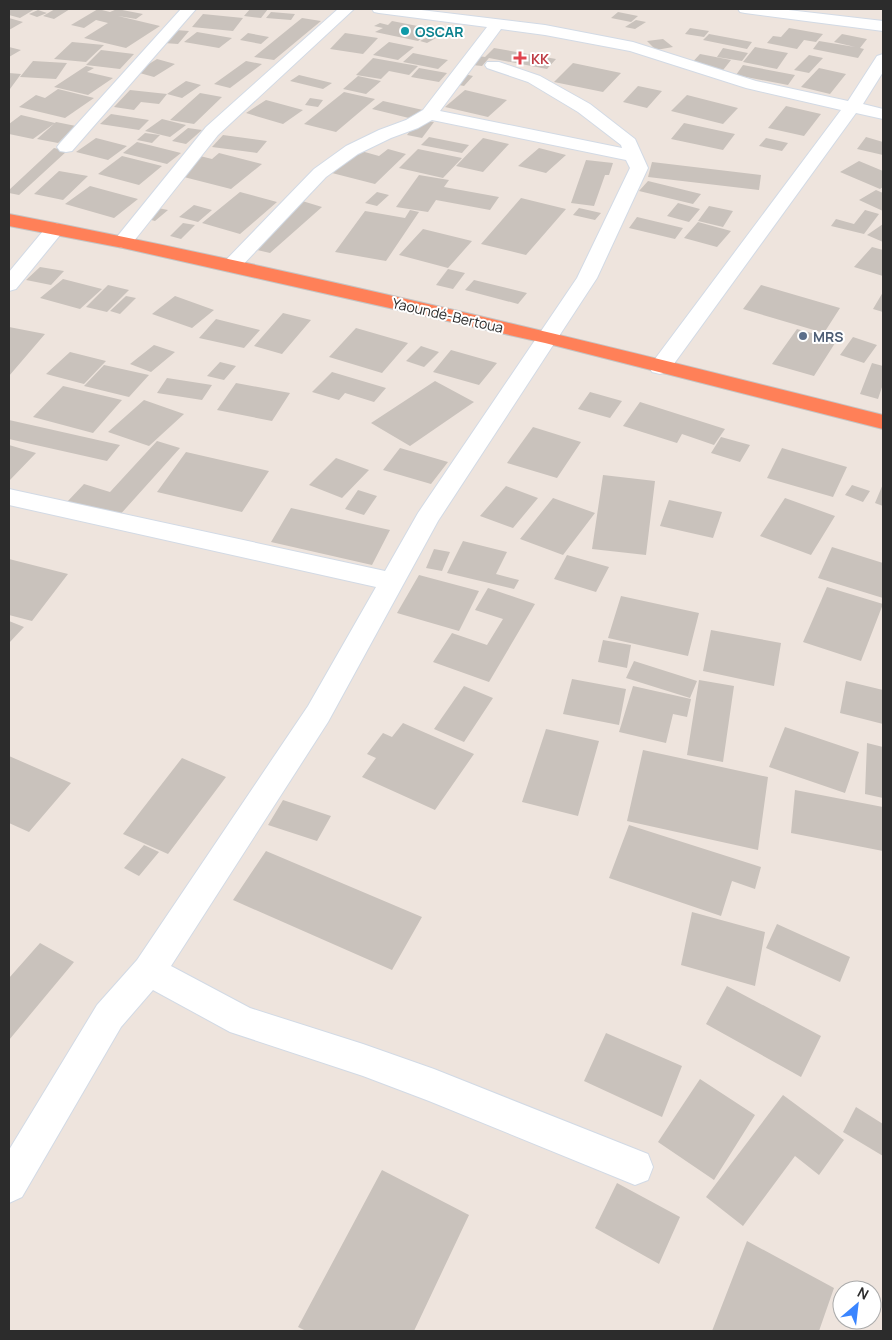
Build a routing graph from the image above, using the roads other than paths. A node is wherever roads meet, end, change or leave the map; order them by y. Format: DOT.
graph roads {
  1 [pos="189,9"];
  2 [pos="347,9"];
  3 [pos="379,9"];
  4 [pos="745,9"];
  5 [pos="497,24"];
  6 [pos="883,26"];
  7 [pos="883,58"];
  8 [pos="493,64"];
  9 [pos="852,107"];
  10 [pos="428,114"];
  11 [pos="883,114"];
  12 [pos="66,147"];
  13 [pos="633,156"];
  14 [pos="9,220"];
  15 [pos="55,229"];
  16 [pos="122,242"];
  17 [pos="231,266"];
  18 [pos="9,285"];
  19 [pos="547,337"];
  20 [pos="660,367"];
  21 [pos="883,422"];
  22 [pos="9,497"];
  23 [pos="393,582"];
  24 [pos="149,971"];
  25 [pos="635,1167"];
  26 [pos="9,1184"];
  1 -- 12 [label="street"];
  2 -- 16 [label="street"];
  3 -- 5 [label="street"];
  4 -- 6 [label="street"];
  5 -- 9 [label="street"];
  5 -- 10 [label="street"];
  7 -- 9 [label="street"];
  8 -- 13 [label="street"];
  9 -- 11 [label="street"];
  9 -- 20 [label="street"];
  10 -- 13 [label="street"];
  10 -- 17 [label="street"];
  13 -- 19 [label="street"];
  14 -- 15 [label="highway, Yaoundé-Bertoua"];
  15 -- 16 [label="highway, Yaoundé-Bertoua"];
  15 -- 18 [label="street"];
  16 -- 17 [label="highway, Yaoundé-Bertoua"];
  17 -- 19 [label="highway, Yaoundé-Bertoua"];
  19 -- 20 [label="highway, Yaoundé-Bertoua"];
  19 -- 23 [label="street"];
  20 -- 21 [label="highway, Yaoundé-Bertoua"];
  22 -- 23 [label="street"];
  23 -- 24 [label="street"];
  24 -- 25 [label="street"];
  24 -- 26 [label="street"];
}
